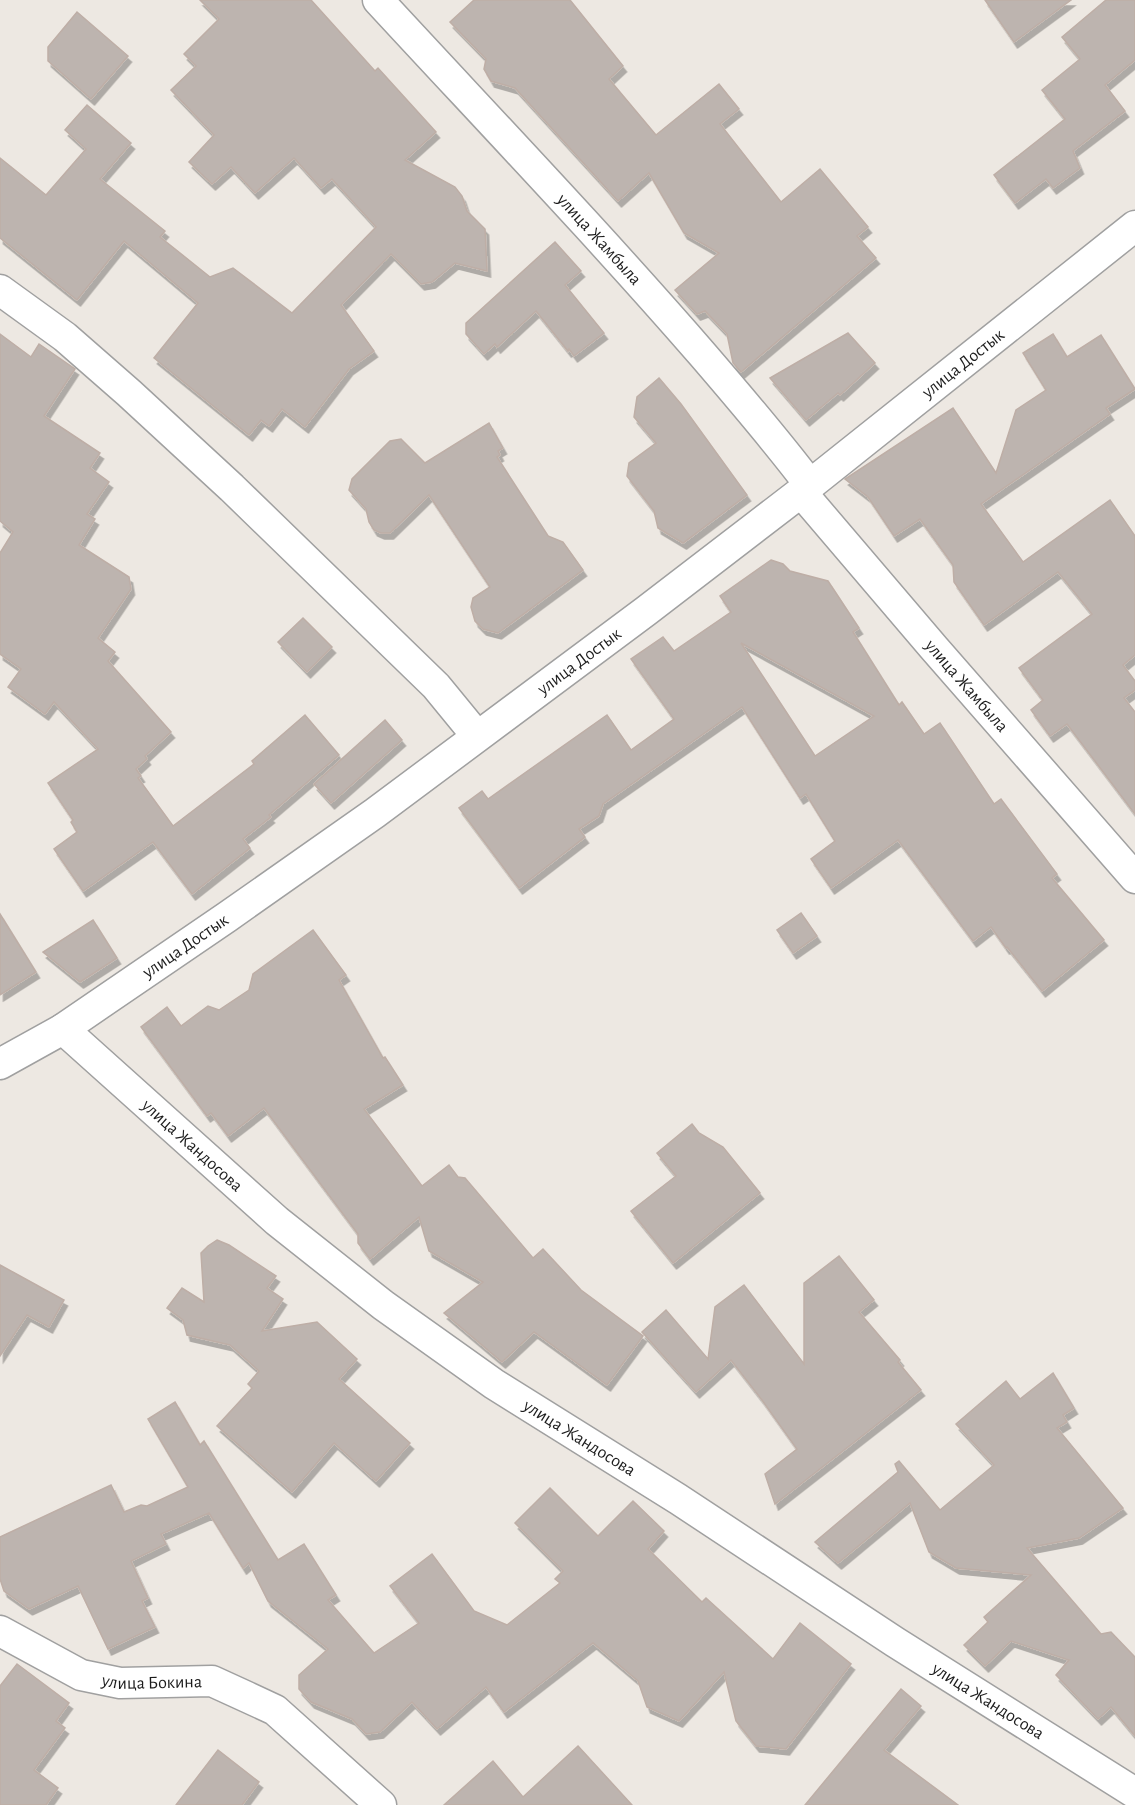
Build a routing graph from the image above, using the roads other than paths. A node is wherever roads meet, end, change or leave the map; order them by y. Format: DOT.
graph roads {
  1 [pos="378,0"];
  2 [pos="1135,226"];
  3 [pos="0,290"];
  4 [pos="806,488"];
  5 [pos="477,736"];
  6 [pos="1135,878"];
  7 [pos="63,1029"];
  8 [pos="0,1064"];
  9 [pos="0,1631"];
  10 [pos="1135,1793"];
  11 [pos="381,1805"];
  1 -- 4 [label="street, улица Жамбыла"];
  2 -- 4 [label="street, улица Достык"];
  3 -- 5 [label="street"];
  4 -- 5 [label="street, улица Достык"];
  4 -- 6 [label="street, улица Жамбыла"];
  5 -- 7 [label="street, улица Достык"];
  7 -- 8 [label="street, улица Достык"];
  7 -- 10 [label="street, улица Жандосова"];
  9 -- 11 [label="street, улица Бокина"];
}
